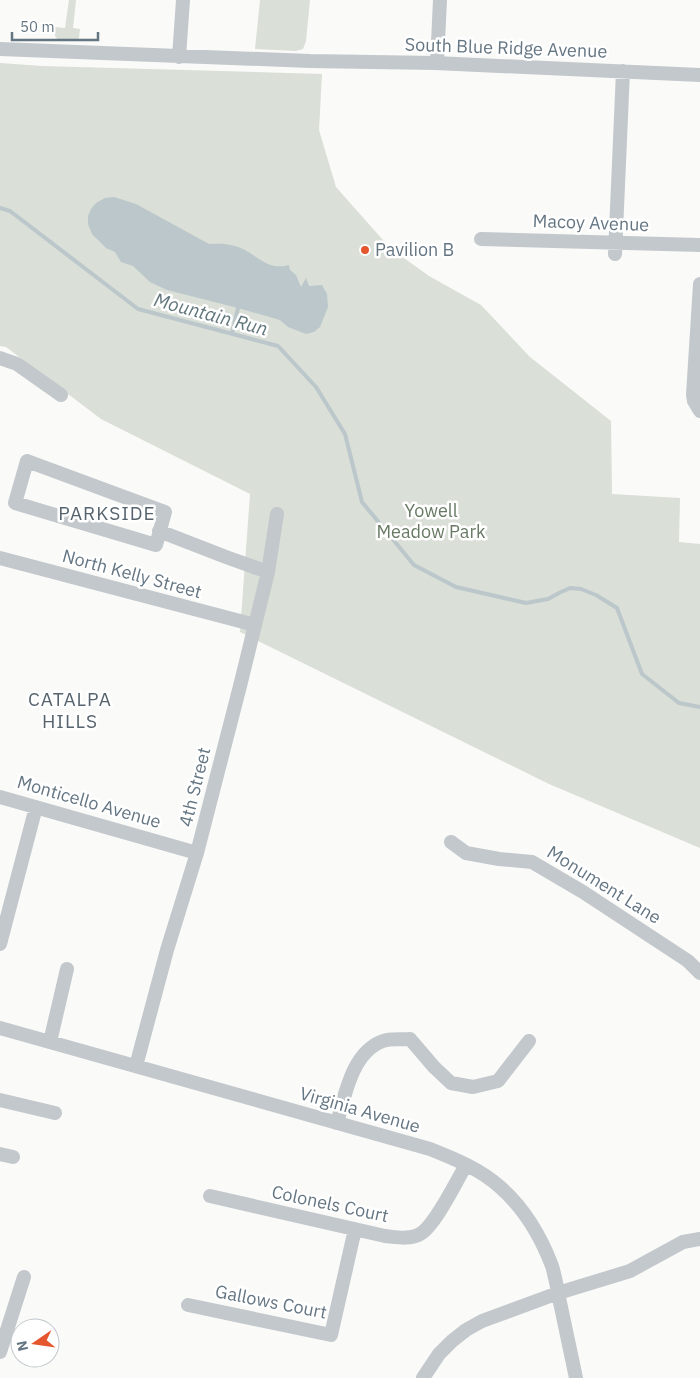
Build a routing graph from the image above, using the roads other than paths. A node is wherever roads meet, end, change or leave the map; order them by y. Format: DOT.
graph roads {
  1 [pos="183,0"];
  2 [pos="440,0"];
  3 [pos="0,49"];
  4 [pos="179,56"];
  5 [pos="436,64"];
  6 [pos="623,71"];
  7 [pos="700,75"];
  8 [pos="482,239"];
  9 [pos="700,245"];
  10 [pos="615,249"];
  11 [pos="700,284"];
  12 [pos="0,358"];
  13 [pos="61,395"];
  14 [pos="700,411"];
  15 [pos="277,514"];
  16 [pos="159,531"];
  17 [pos="0,558"];
  18 [pos="268,572"];
  19 [pos="255,625"];
  20 [pos="0,797"];
  21 [pos="36,807"];
  22 [pos="452,842"];
  23 [pos="198,852"];
  24 [pos="0,944"];
  25 [pos="67,969"];
  26 [pos="700,974"];
  27 [pos="0,1028"];
  28 [pos="529,1041"];
  29 [pos="50,1042"];
  30 [pos="136,1066"];
  31 [pos="0,1100"];
  32 [pos="55,1113"];
  33 [pos="337,1123"];
  34 [pos="466,1164"];
  35 [pos="210,1196"];
  36 [pos="355,1230"];
  37 [pos="700,1239"];
  38 [pos="24,1277"];
  39 [pos="558,1293"];
  40 [pos="188,1305"];
  41 [pos="0,1352"];
  42 [pos="423,1378"];
  43 [pos="576,1378"];
  1 -- 4 [label="street"];
  2 -- 5 [label="street"];
  3 -- 4 [label="street, South Blue Ridge Avenue"];
  4 -- 5 [label="street, South Blue Ridge Avenue"];
  5 -- 6 [label="street, South Blue Ridge Avenue"];
  6 -- 7 [label="street, South Blue Ridge Avenue"];
  6 -- 10 [label="street"];
  8 -- 10 [label="street, Macoy Avenue"];
  9 -- 10 [label="street, Macoy Avenue"];
  11 -- 14 [label="street"];
  12 -- 13 [label="street"];
  15 -- 18 [label="street, 4th Street"];
  16 -- 16 [label="street"];
  16 -- 18 [label="street"];
  17 -- 19 [label="street, North Kelly Street"];
  18 -- 19 [label="street, 4th Street"];
  19 -- 23 [label="street, 4th Street"];
  20 -- 21 [label="street, Monticello Avenue"];
  21 -- 23 [label="street, Monticello Avenue"];
  21 -- 24 [label="street"];
  22 -- 26 [label="street, Monument Lane"];
  23 -- 30 [label="street, 4th Street"];
  25 -- 29 [label="street"];
  27 -- 29 [label="street, Virginia Avenue"];
  28 -- 33 [label="street"];
  29 -- 30 [label="street, Virginia Avenue"];
  30 -- 33 [label="street, Virginia Avenue"];
  31 -- 32 [label="street"];
  33 -- 34 [label="street, Virginia Avenue"];
  34 -- 36 [label="street, Colonels Court"];
  34 -- 39 [label="street, Virginia Avenue"];
  35 -- 36 [label="street, Colonels Court"];
  36 -- 40 [label="street, Gallows Court"];
  37 -- 39 [label="street"];
  38 -- 41 [label="street"];
  39 -- 42 [label="street"];
  39 -- 43 [label="street, Virginia Avenue"];
}
